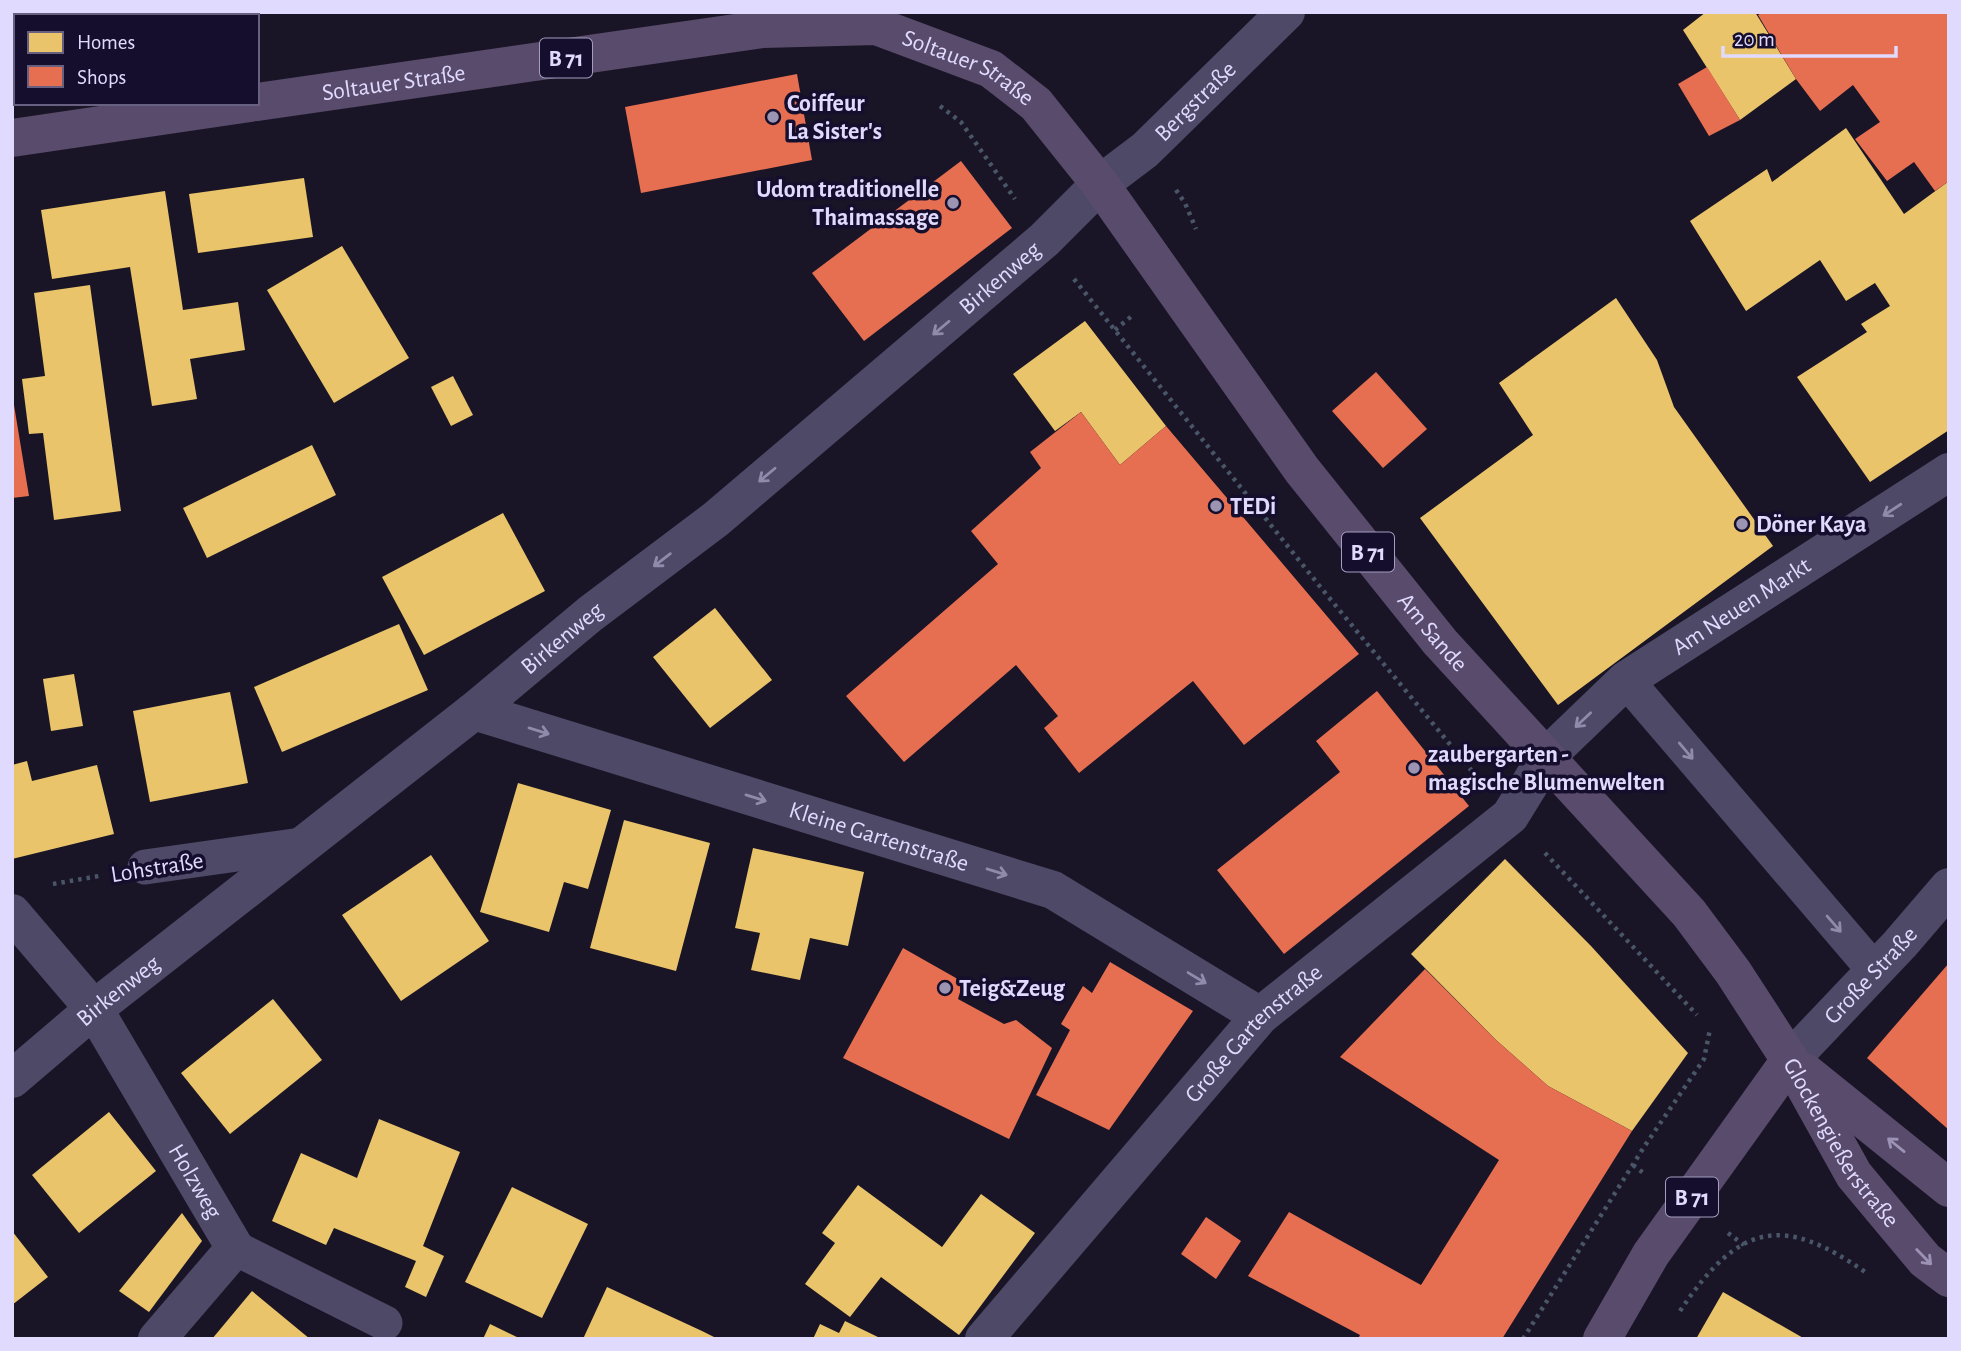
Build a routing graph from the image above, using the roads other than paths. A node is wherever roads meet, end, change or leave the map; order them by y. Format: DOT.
graph roads {
  1 [pos="1286,12"];
  2 [pos="259,102"];
  3 [pos="223,105"];
  4 [pos="88,115"];
  5 [pos="12,138"];
  6 [pos="1100,184"];
  7 [pos="1949,472"];
  8 [pos="1626,680"];
  9 [pos="474,711"];
  10 [pos="1547,756"];
  11 [pos="301,845"];
  12 [pos="145,867"];
  13 [pos="1949,887"];
  14 [pos="12,913"];
  15 [pos="1875,971"];
  16 [pos="94,1009"];
  17 [pos="1260,1016"];
  18 [pos="1790,1060"];
  19 [pos="12,1079"];
  20 [pos="1949,1188"];
  21 [pos="235,1248"];
  22 [pos="1949,1278"];
  23 [pos="385,1323"];
  24 [pos="156,1339"];
  25 [pos="984,1339"];
  26 [pos="1602,1339"];
  1 -- 6 [label="street, Bergstraße"];
  2 -- 6 [label="main road, Soltauer Straße / B 71"];
  3 -- 4 [label="main road"];
  4 -- 5 [label="main road"];
  6 -- 9 [label="street, Birkenweg, one-way"];
  6 -- 10 [label="main road, Am Sande / B 71"];
  7 -- 8 [label="street, Am Neuen Markt, one-way"];
  8 -- 10 [label="street, Am Neuen Markt, one-way"];
  8 -- 15 [label="lane, one-way"];
  9 -- 11 [label="street, Birkenweg"];
  9 -- 17 [label="street, Kleine Gartenstraße, one-way"];
  10 -- 17 [label="street, Große Gartenstraße"];
  10 -- 18 [label="main road, Am Sande / B 71"];
  11 -- 12 [label="lane, Lohstraße"];
  11 -- 16 [label="street, Birkenweg"];
  13 -- 15 [label="street, Große Straße"];
  14 -- 16 [label="street"];
  15 -- 18 [label="street, Große Straße"];
  16 -- 19 [label="street, Birkenweg"];
  16 -- 21 [label="street, Holzweg"];
  17 -- 25 [label="street, Große Gartenstraße"];
  20 -- 18 [label="main road, Glockengießerstraße, one-way"];
  18 -- 22 [label="main road, Glockengießerstraße, one-way"];
  18 -- 26 [label="main road, B 71"];
  21 -- 23 [label="lane"];
  21 -- 24 [label="street"];
}
